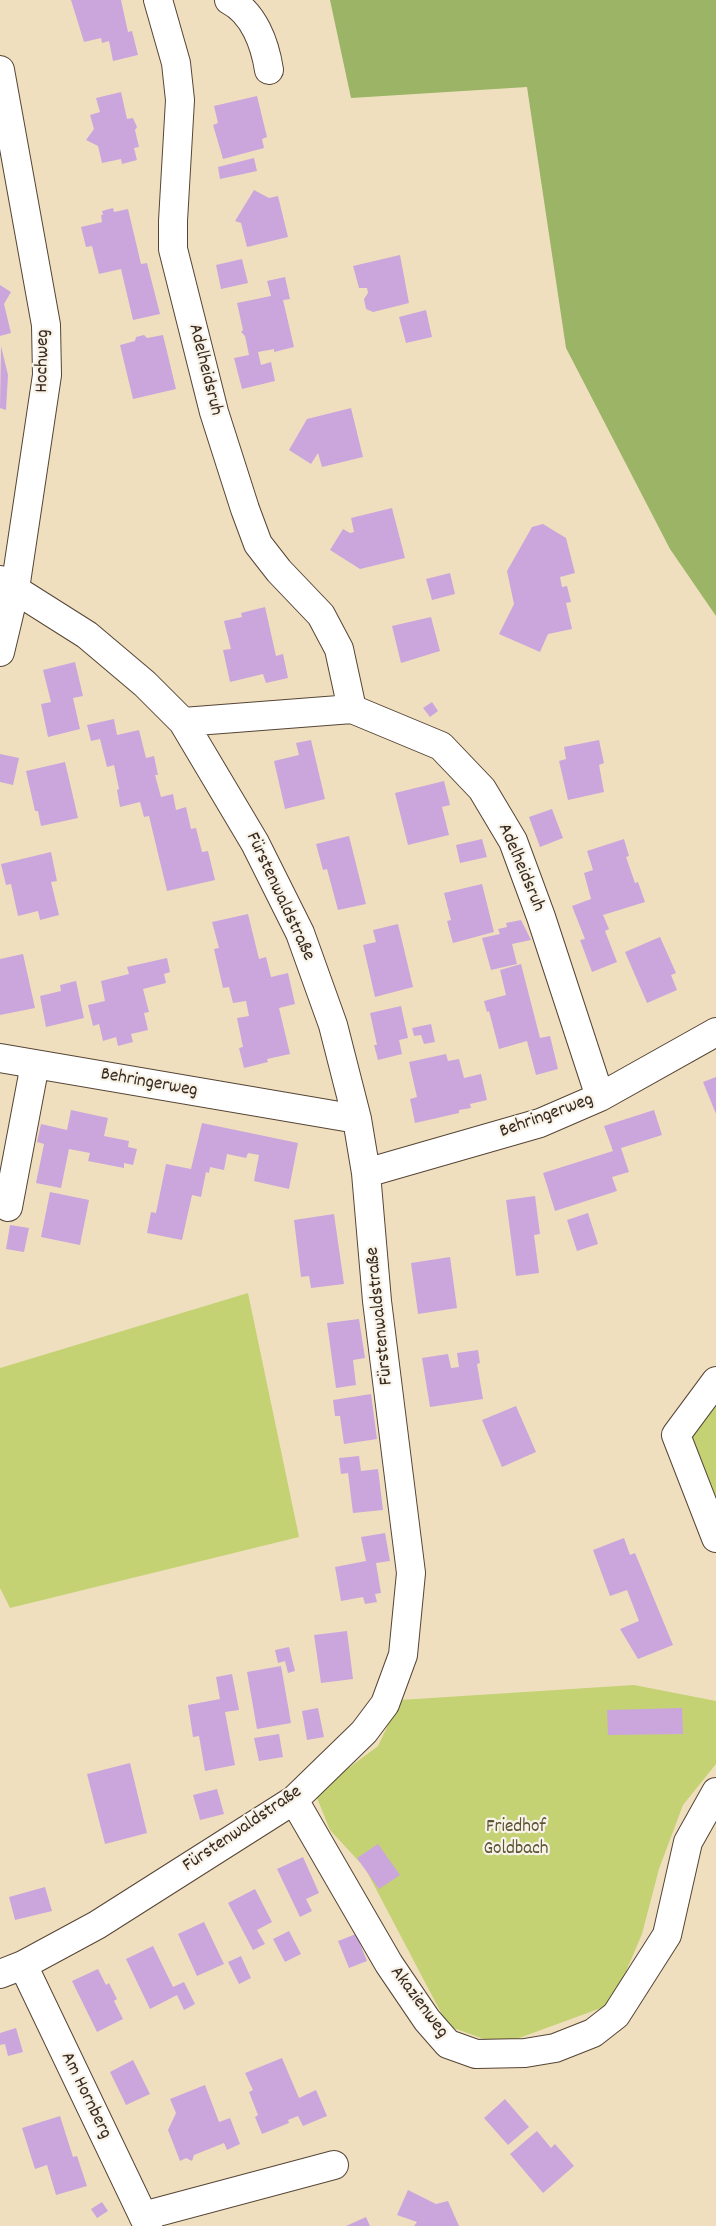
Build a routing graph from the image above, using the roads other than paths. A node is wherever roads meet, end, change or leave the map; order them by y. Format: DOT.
graph roads {
  1 [pos="158,0"];
  2 [pos="229,0"];
  3 [pos="0,70"];
  4 [pos="269,70"];
  5 [pos="8,584"];
  6 [pos="0,652"];
  7 [pos="352,709"];
  8 [pos="184,722"];
  9 [pos="716,1032"];
  10 [pos="0,1058"];
  11 [pos="34,1064"];
  12 [pos="600,1097"];
  13 [pos="357,1119"];
  14 [pos="366,1173"];
  15 [pos="8,1207"];
  16 [pos="716,1381"];
  17 [pos="716,1538"];
  18 [pos="716,1792"];
  19 [pos="294,1800"];
  20 [pos="11,1970"];
  21 [pos="334,2165"];
  22 [pos="146,2221"];
  1 -- 7 [label="street, Adelheidsruh"];
  2 -- 4 [label="street"];
  3 -- 5 [label="street, Hochweg"];
  5 -- 6 [label="street, Hochweg"];
  5 -- 8 [label="street, Fürstenwaldstraße"];
  7 -- 8 [label="street, Adelheidsruh"];
  7 -- 12 [label="street, Adelheidsruh"];
  8 -- 13 [label="street, Fürstenwaldstraße"];
  9 -- 12 [label="street, Behringerweg"];
  10 -- 11 [label="street, Behringerweg"];
  11 -- 13 [label="street, Behringerweg"];
  11 -- 15 [label="street"];
  12 -- 14 [label="street, Behringerweg"];
  13 -- 14 [label="street, Fürstenwaldstraße"];
  14 -- 19 [label="street, Fürstenwaldstraße"];
  16 -- 17 [label="street"];
  18 -- 19 [label="street, Akazienweg"];
  19 -- 20 [label="street, Fürstenwaldstraße"];
  20 -- 22 [label="street, Am Hornberg"];
  21 -- 22 [label="street"];
}
